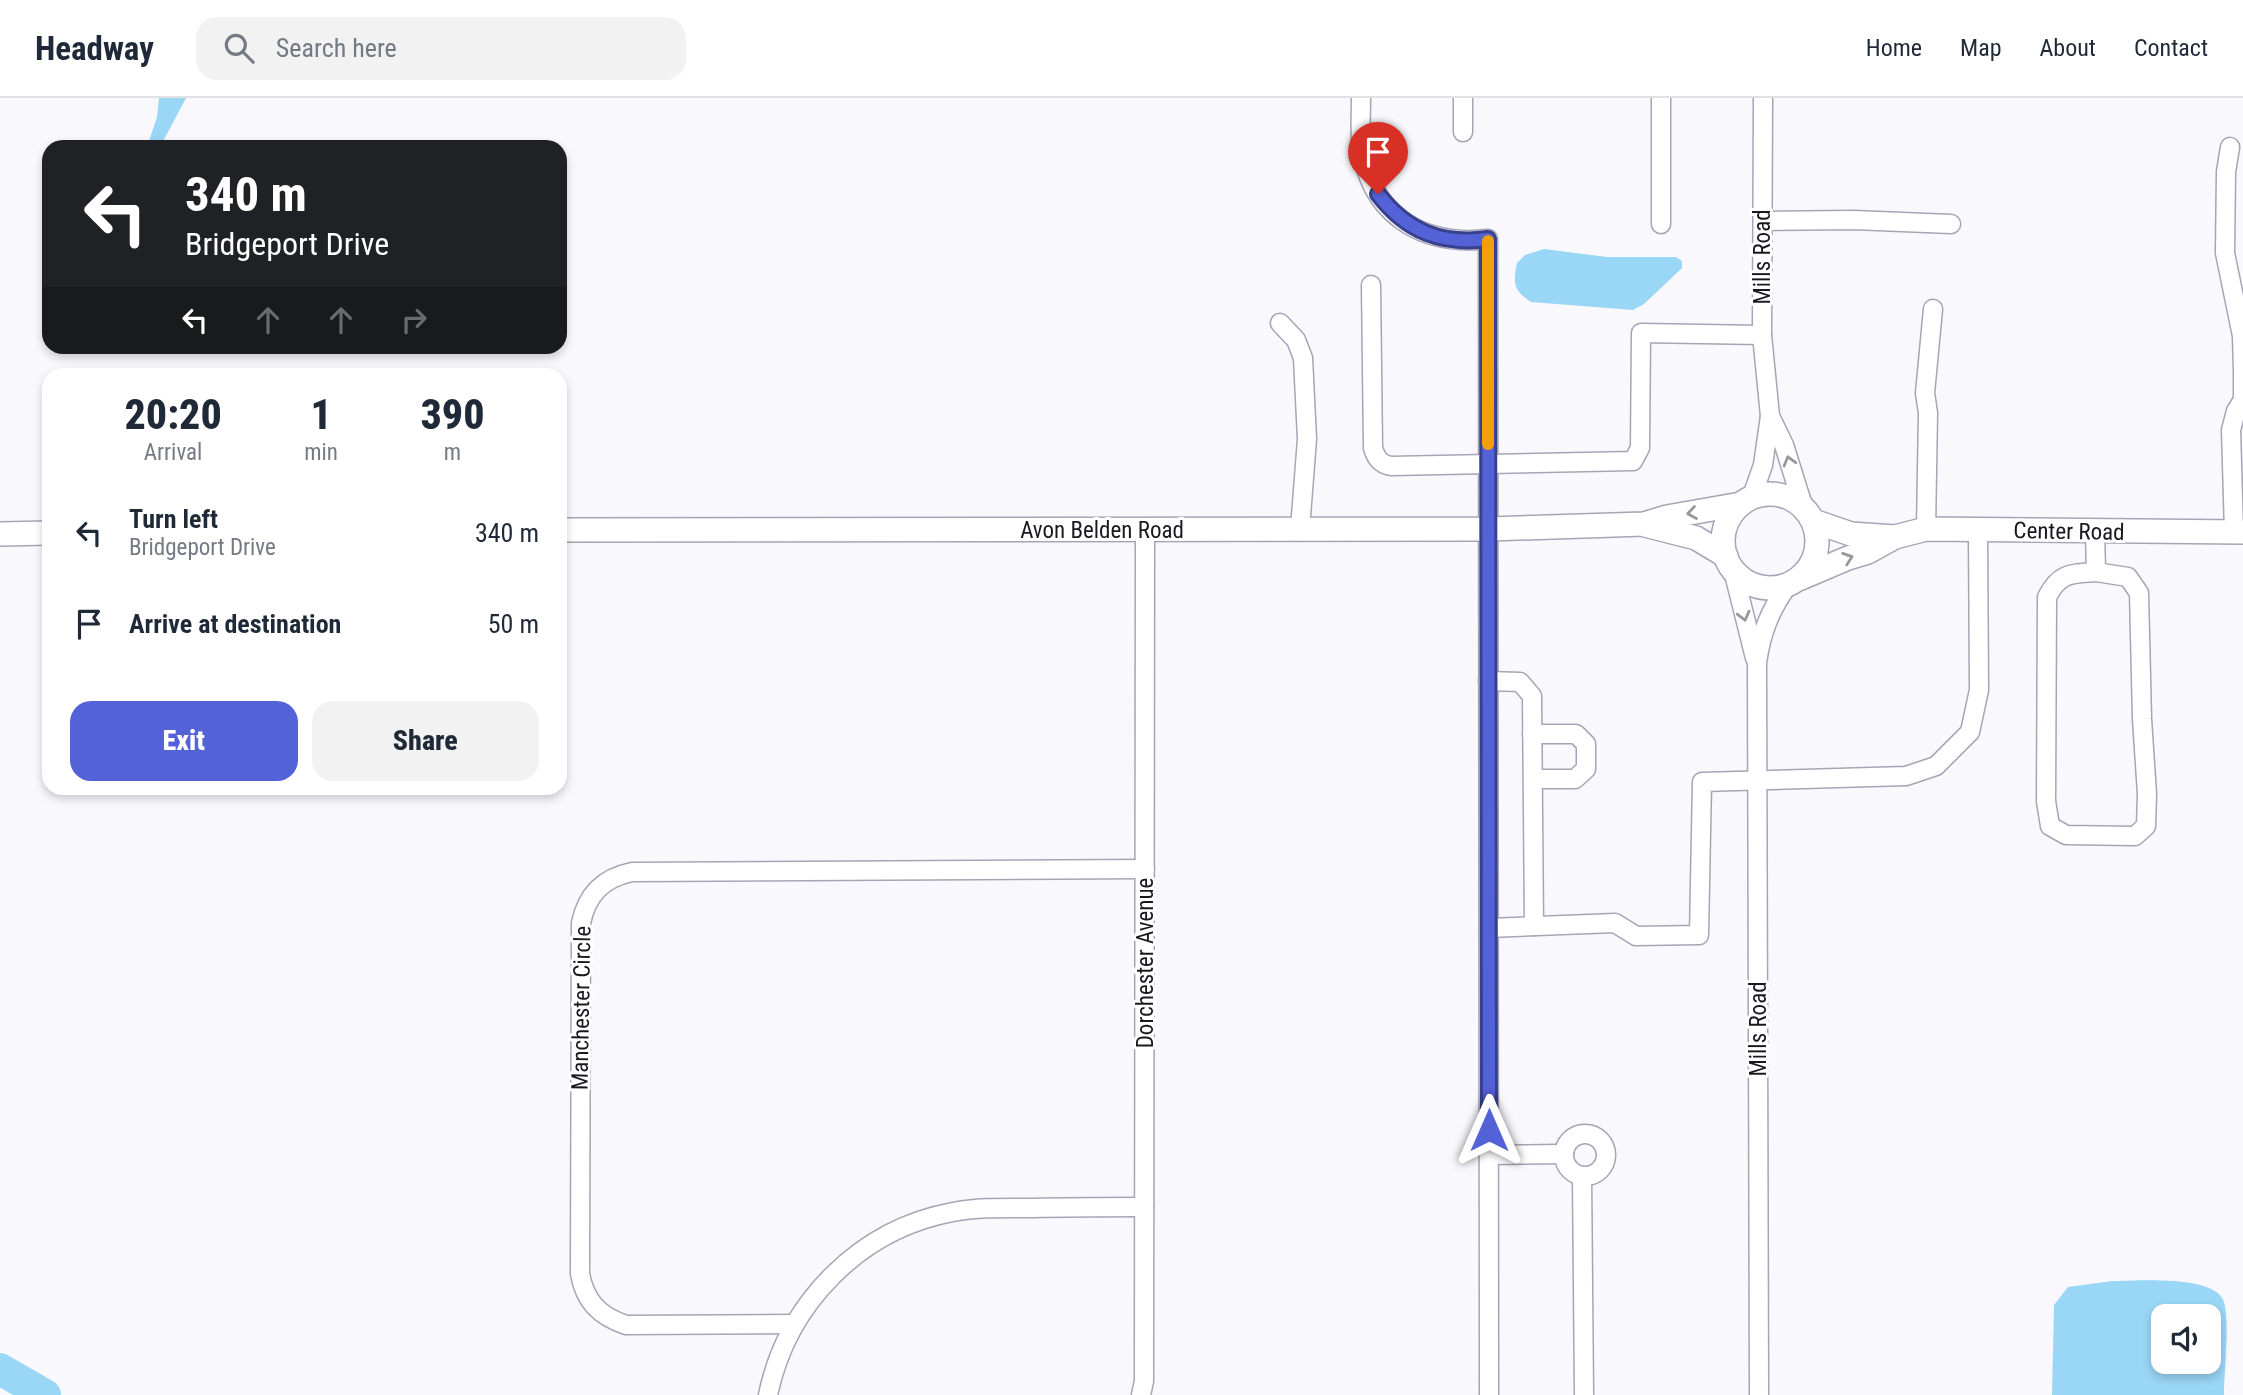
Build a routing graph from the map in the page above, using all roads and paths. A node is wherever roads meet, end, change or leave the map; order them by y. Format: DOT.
graph roads {
  1 [pos="1362,98"];
  2 [pos="1463,98"];
  3 [pos="1661,98"];
  4 [pos="1763,98"];
  5 [pos="1463,132"];
  6 [pos="2230,147"];
  7 [pos="1763,221"];
  8 [pos="1661,224"];
  9 [pos="1951,224"];
  10 [pos="1371,285"];
  11 [pos="1933,309"];
  12 [pos="1280,323"];
  13 [pos="1762,335"];
  14 [pos="1770,416"];
  15 [pos="1488,465"];
  16 [pos="1746,501"];
  17 [pos="1808,515"];
  18 [pos="1644,524"];
  19 [pos="1300,529"];
  20 [pos="1489,529"];
  21 [pos="567,530"];
  22 [pos="1145,530"];
  23 [pos="1926,530"];
  24 [pos="1978,530"];
  25 [pos="2095,531"];
  26 [pos="2238,532"];
  27 [pos="42,533"];
  28 [pos="0,534"];
  29 [pos="1895,537"];
  30 [pos="1729,563"];
  31 [pos="2096,572"];
  32 [pos="1794,582"];
  33 [pos="1757,663"];
  34 [pos="1488,681"];
  35 [pos="1532,734"];
  36 [pos="1533,779"];
  37 [pos="1757,781"];
  38 [pos="1145,869"];
  39 [pos="1534,926"];
  40 [pos="1489,928"];
  41 [pos="1564,1154"];
  42 [pos="1489,1156"];
  43 [pos="1582,1176"];
  44 [pos="1144,1207"];
  45 [pos="794,1324"];
  46 [pos="768,1395"];
  47 [pos="1141,1395"];
  48 [pos="1489,1395"];
  49 [pos="1584,1395"];
  50 [pos="1759,1395"];
  1 -- 15 [label="street"];
  2 -- 5 [label="street"];
  3 -- 8 [label="street"];
  4 -- 7 [label="street, Mills Road"];
  6 -- 26 [label="street"];
  7 -- 9 [label="street"];
  7 -- 13 [label="street, Mills Road"];
  10 -- 15 [label="street"];
  11 -- 23 [label="street"];
  12 -- 19 [label="street"];
  13 -- 14 [label="street, Mills Road"];
  13 -- 15 [label="street"];
  14 -- 16 [label="street, Mills Road"];
  17 -- 14 [label="street, Mills Road, one-way"];
  15 -- 20 [label="street"];
  16 -- 17 [label="main road"];
  16 -- 18 [label="main road, Avon Belden Road, one-way"];
  16 -- 30 [label="main road"];
  17 -- 29 [label="main road, Center Road"];
  17 -- 32 [label="main road"];
  18 -- 20 [label="main road, Avon Belden Road"];
  18 -- 30 [label="main road, Avon Belden Road"];
  19 -- 20 [label="main road, Avon Belden Road"];
  19 -- 22 [label="main road, Avon Belden Road"];
  20 -- 34 [label="street"];
  21 -- 22 [label="main road, Avon Belden Road"];
  22 -- 38 [label="street, Dorchester Avenue"];
  23 -- 24 [label="main road, Center Road"];
  23 -- 29 [label="main road, Center Road"];
  24 -- 25 [label="main road, Center Road"];
  24 -- 37 [label="street"];
  25 -- 26 [label="main road, Center Road"];
  25 -- 31 [label="street"];
  27 -- 28 [label="main road"];
  32 -- 29 [label="main road, Center Road, one-way"];
  30 -- 32 [label="main road"];
  30 -- 33 [label="street, Mills Road, one-way"];
  31 -- 31 [label="street"];
  32 -- 33 [label="street, Mills Road"];
  33 -- 37 [label="street, Mills Road"];
  34 -- 35 [label="street"];
  34 -- 40 [label="street"];
  35 -- 36 [label="street"];
  35 -- 36 [label="street"];
  36 -- 39 [label="street"];
  37 -- 39 [label="street"];
  37 -- 50 [label="street, Mills Road"];
  38 -- 44 [label="street, Dorchester Avenue"];
  38 -- 45 [label="street, Manchester Circle"];
  39 -- 40 [label="street"];
  40 -- 42 [label="street"];
  41 -- 42 [label="street"];
  41 -- 43 [label="street"];
  41 -- 43 [label="street"];
  42 -- 48 [label="street"];
  43 -- 49 [label="street"];
  44 -- 45 [label="street"];
  44 -- 47 [label="street, Dorchester Avenue"];
  45 -- 46 [label="street"];
}
